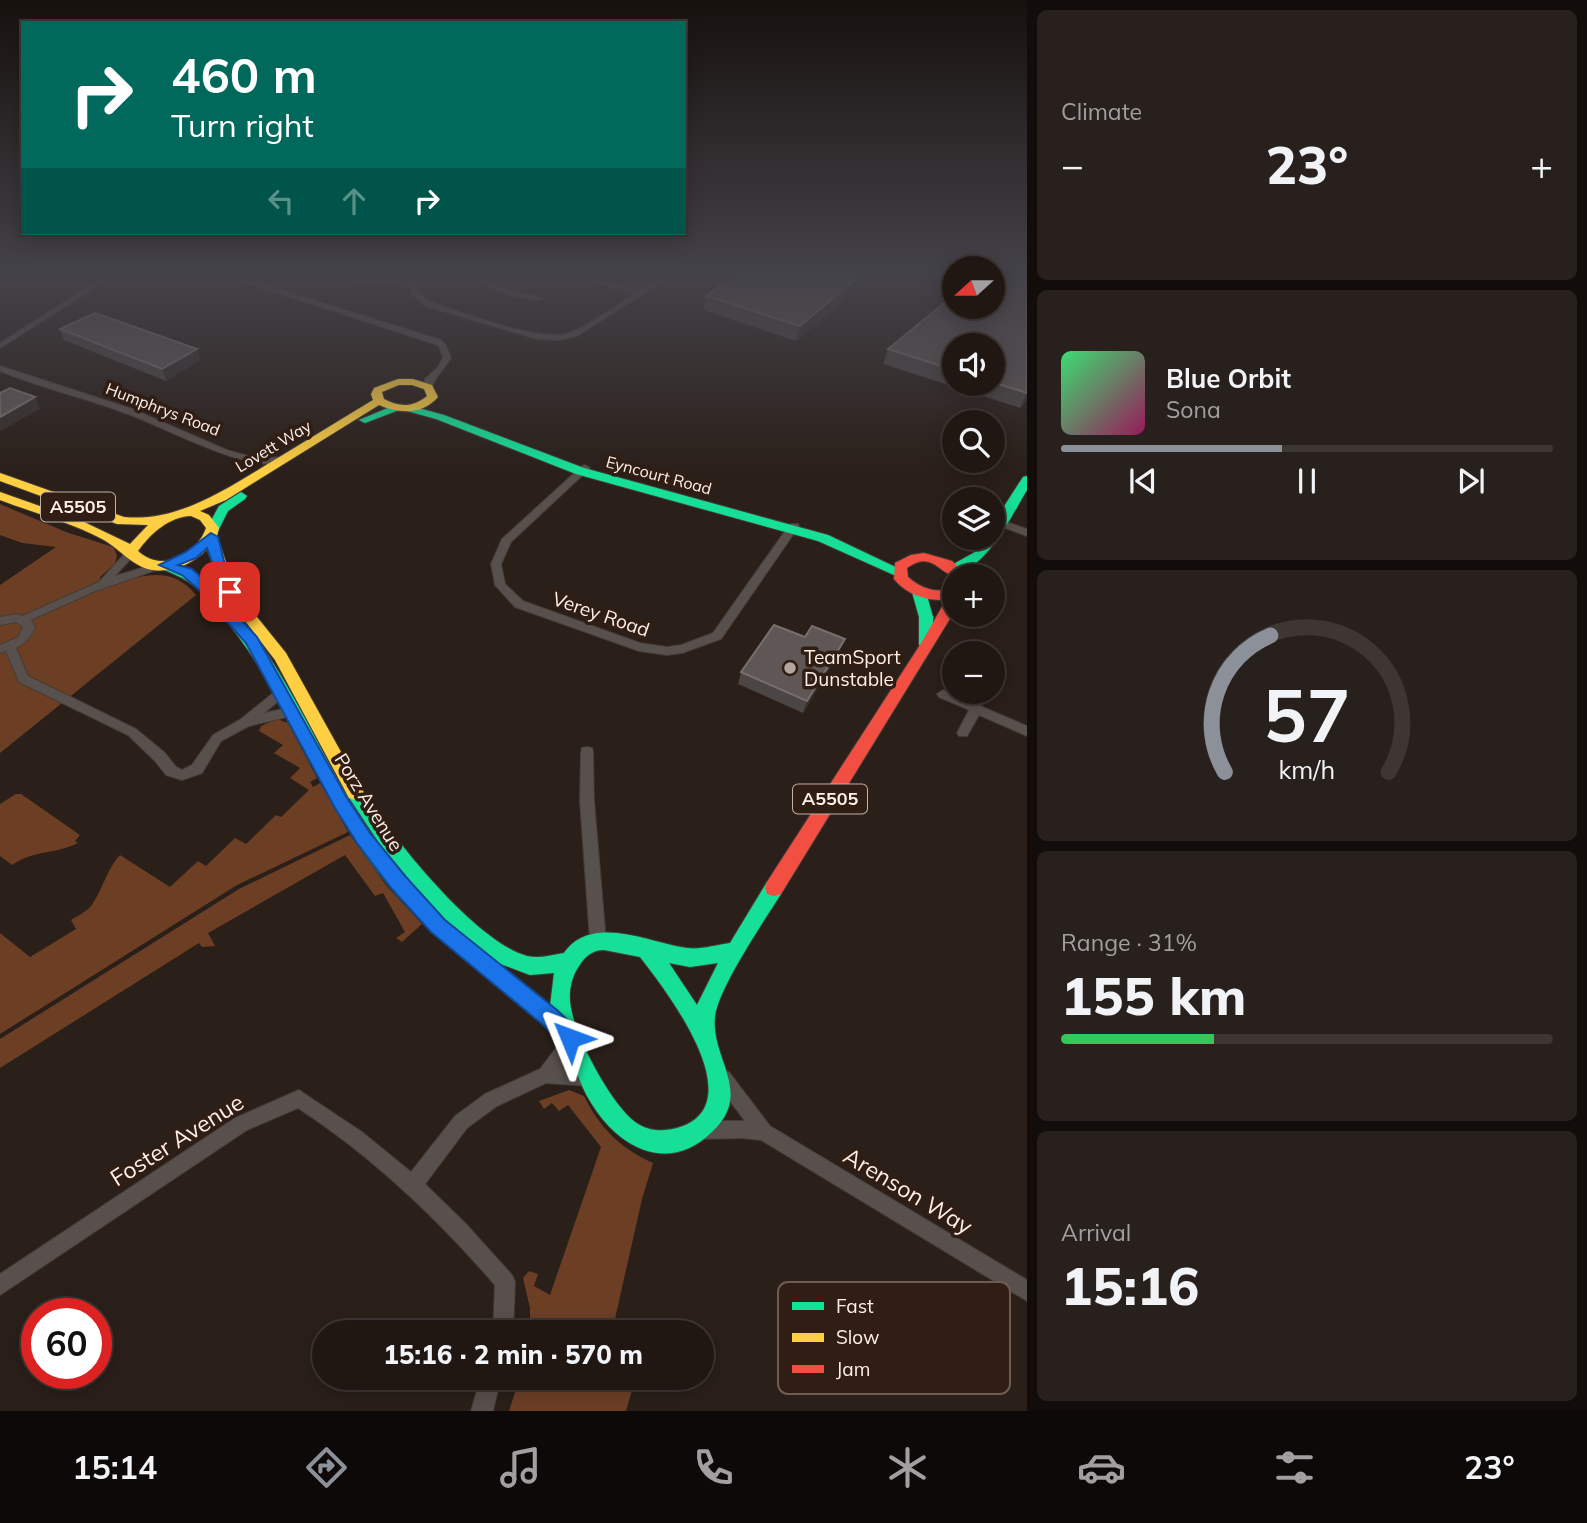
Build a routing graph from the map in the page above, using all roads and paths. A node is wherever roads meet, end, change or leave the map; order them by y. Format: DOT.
graph roads {
  1 [pos="436,341"];
  2 [pos="0,368"];
  3 [pos="432,386"];
  4 [pos="379,401"];
  5 [pos="395,408"];
  6 [pos="411,409"];
  7 [pos="233,454"];
  8 [pos="282,460"];
  9 [pos="583,470"];
  10 [pos="0,477"];
  11 [pos="250,480"];
  12 [pos="1027,480"];
  13 [pos="0,496"];
  14 [pos="181,514"];
  15 [pos="1005,516"];
  16 [pos="160,520"];
  17 [pos="792,528"];
  18 [pos="1005,532"];
  19 [pos="212,533"];
  20 [pos="1027,533"];
  21 [pos="983,550"];
  22 [pos="132,552"];
  23 [pos="910,558"];
  24 [pos="942,564"];
  25 [pos="968,564"];
  26 [pos="162,565"];
  27 [pos="899,572"];
  28 [pos="104,581"];
  29 [pos="919,592"];
  30 [pos="942,597"];
  31 [pos="23,620"];
  32 [pos="0,621"];
  33 [pos="942,621"];
  34 [pos="5,648"];
  35 [pos="926,648"];
  36 [pos="282,692"];
  37 [pos="967,704"];
  38 [pos="976,708"];
  39 [pos="292,712"];
  40 [pos="245,722"];
  41 [pos="1027,731"];
  42 [pos="963,733"];
  43 [pos="587,752"];
  44 [pos="598,941"];
  45 [pos="646,949"];
  46 [pos="734,951"];
  47 [pos="568,962"];
  48 [pos="703,1036"];
  49 [pos="571,1040"];
  50 [pos="715,1066"];
  51 [pos="546,1075"];
  52 [pos="589,1078"];
  53 [pos="700,1130"];
  54 [pos="764,1132"];
  55 [pos="412,1185"];
  56 [pos="0,1285"];
  57 [pos="1027,1291"];
  58 [pos="503,1320"];
  59 [pos="488,1390"];
  60 [pos="482,1411"];
  1 -- 3 [label="street"];
  2 -- 7 [label="street, Humphrys Road"];
  3 -- 4 [label="main road, Lovett Way"];
  3 -- 6 [label="main road"];
  3 -- 9 [label="main road, Eyncourt Road"];
  4 -- 5 [label="main road"];
  4 -- 8 [label="main road, Lovett Way"];
  5 -- 6 [label="main road, Eyncourt Road"];
  5 -- 19 [label="main road, Lovett Way"];
  6 -- 9 [label="main road, Eyncourt Road"];
  7 -- 8 [label="street, Humphrys Road"];
  7 -- 11 [label="street, Humphrys Road"];
  8 -- 11 [label="main road, Lovett Way"];
  9 -- 17 [label="main road, Eyncourt Road"];
  9 -- 17 [label="street, Verey Road"];
  10 -- 16 [label="main road, A5505"];
  11 -- 14 [label="main road, Lovett Way"];
  12 -- 15 [label="main road"];
  13 -- 22 [label="main road, A5505"];
  14 -- 16 [label="main road, A5505"];
  14 -- 19 [label="main road"];
  16 -- 22 [label="main road"];
  17 -- 23 [label="main road, Eyncourt Road"];
  17 -- 27 [label="main road, Eyncourt Road"];
  18 -- 20 [label="street"];
  19 -- 26 [label="main road, Lovett Way"];
  19 -- 47 [label="main road, Porz Avenue"];
  21 -- 25 [label="main road"];
  22 -- 26 [label="main road, A5505"];
  22 -- 28 [label="street"];
  23 -- 24 [label="main road, Eyncourt Road"];
  23 -- 27 [label="main road"];
  26 -- 28 [label="street"];
  26 -- 36 [label="main road, Porz Avenue / A5505"];
  27 -- 29 [label="main road, Eyncourt Road"];
  28 -- 31 [label="street"];
  29 -- 30 [label="main road"];
  29 -- 35 [label="main road"];
  31 -- 32 [label="street"];
  31 -- 34 [label="street"];
  33 -- 35 [label="main road, A5505"];
  34 -- 40 [label="street"];
  35 -- 46 [label="main road, A5505"];
  36 -- 39 [label="main road, Porz Avenue / A5505"];
  36 -- 40 [label="street"];
  37 -- 38 [label="street"];
  38 -- 41 [label="street"];
  38 -- 42 [label="street"];
  39 -- 40 [label="street"];
  39 -- 49 [label="main road, Porz Avenue / A5505"];
  43 -- 44 [label="street"];
  44 -- 45 [label="main road"];
  44 -- 47 [label="main road"];
  45 -- 46 [label="main road"];
  45 -- 48 [label="main road"];
  46 -- 48 [label="main road, A5505"];
  47 -- 49 [label="main road, A5505"];
  48 -- 50 [label="main road"];
  49 -- 51 [label="street"];
  49 -- 52 [label="main road, A5505"];
  50 -- 53 [label="main road"];
  50 -- 54 [label="street, Arenson Way"];
  51 -- 52 [label="street"];
  51 -- 55 [label="street"];
  52 -- 53 [label="main road, A5505"];
  53 -- 54 [label="street, Arenson Way"];
  54 -- 57 [label="street, Arenson Way"];
  55 -- 56 [label="street, Foster Avenue"];
  55 -- 58 [label="street, Foster Avenue"];
  59 -- 60 [label="street"];
}
